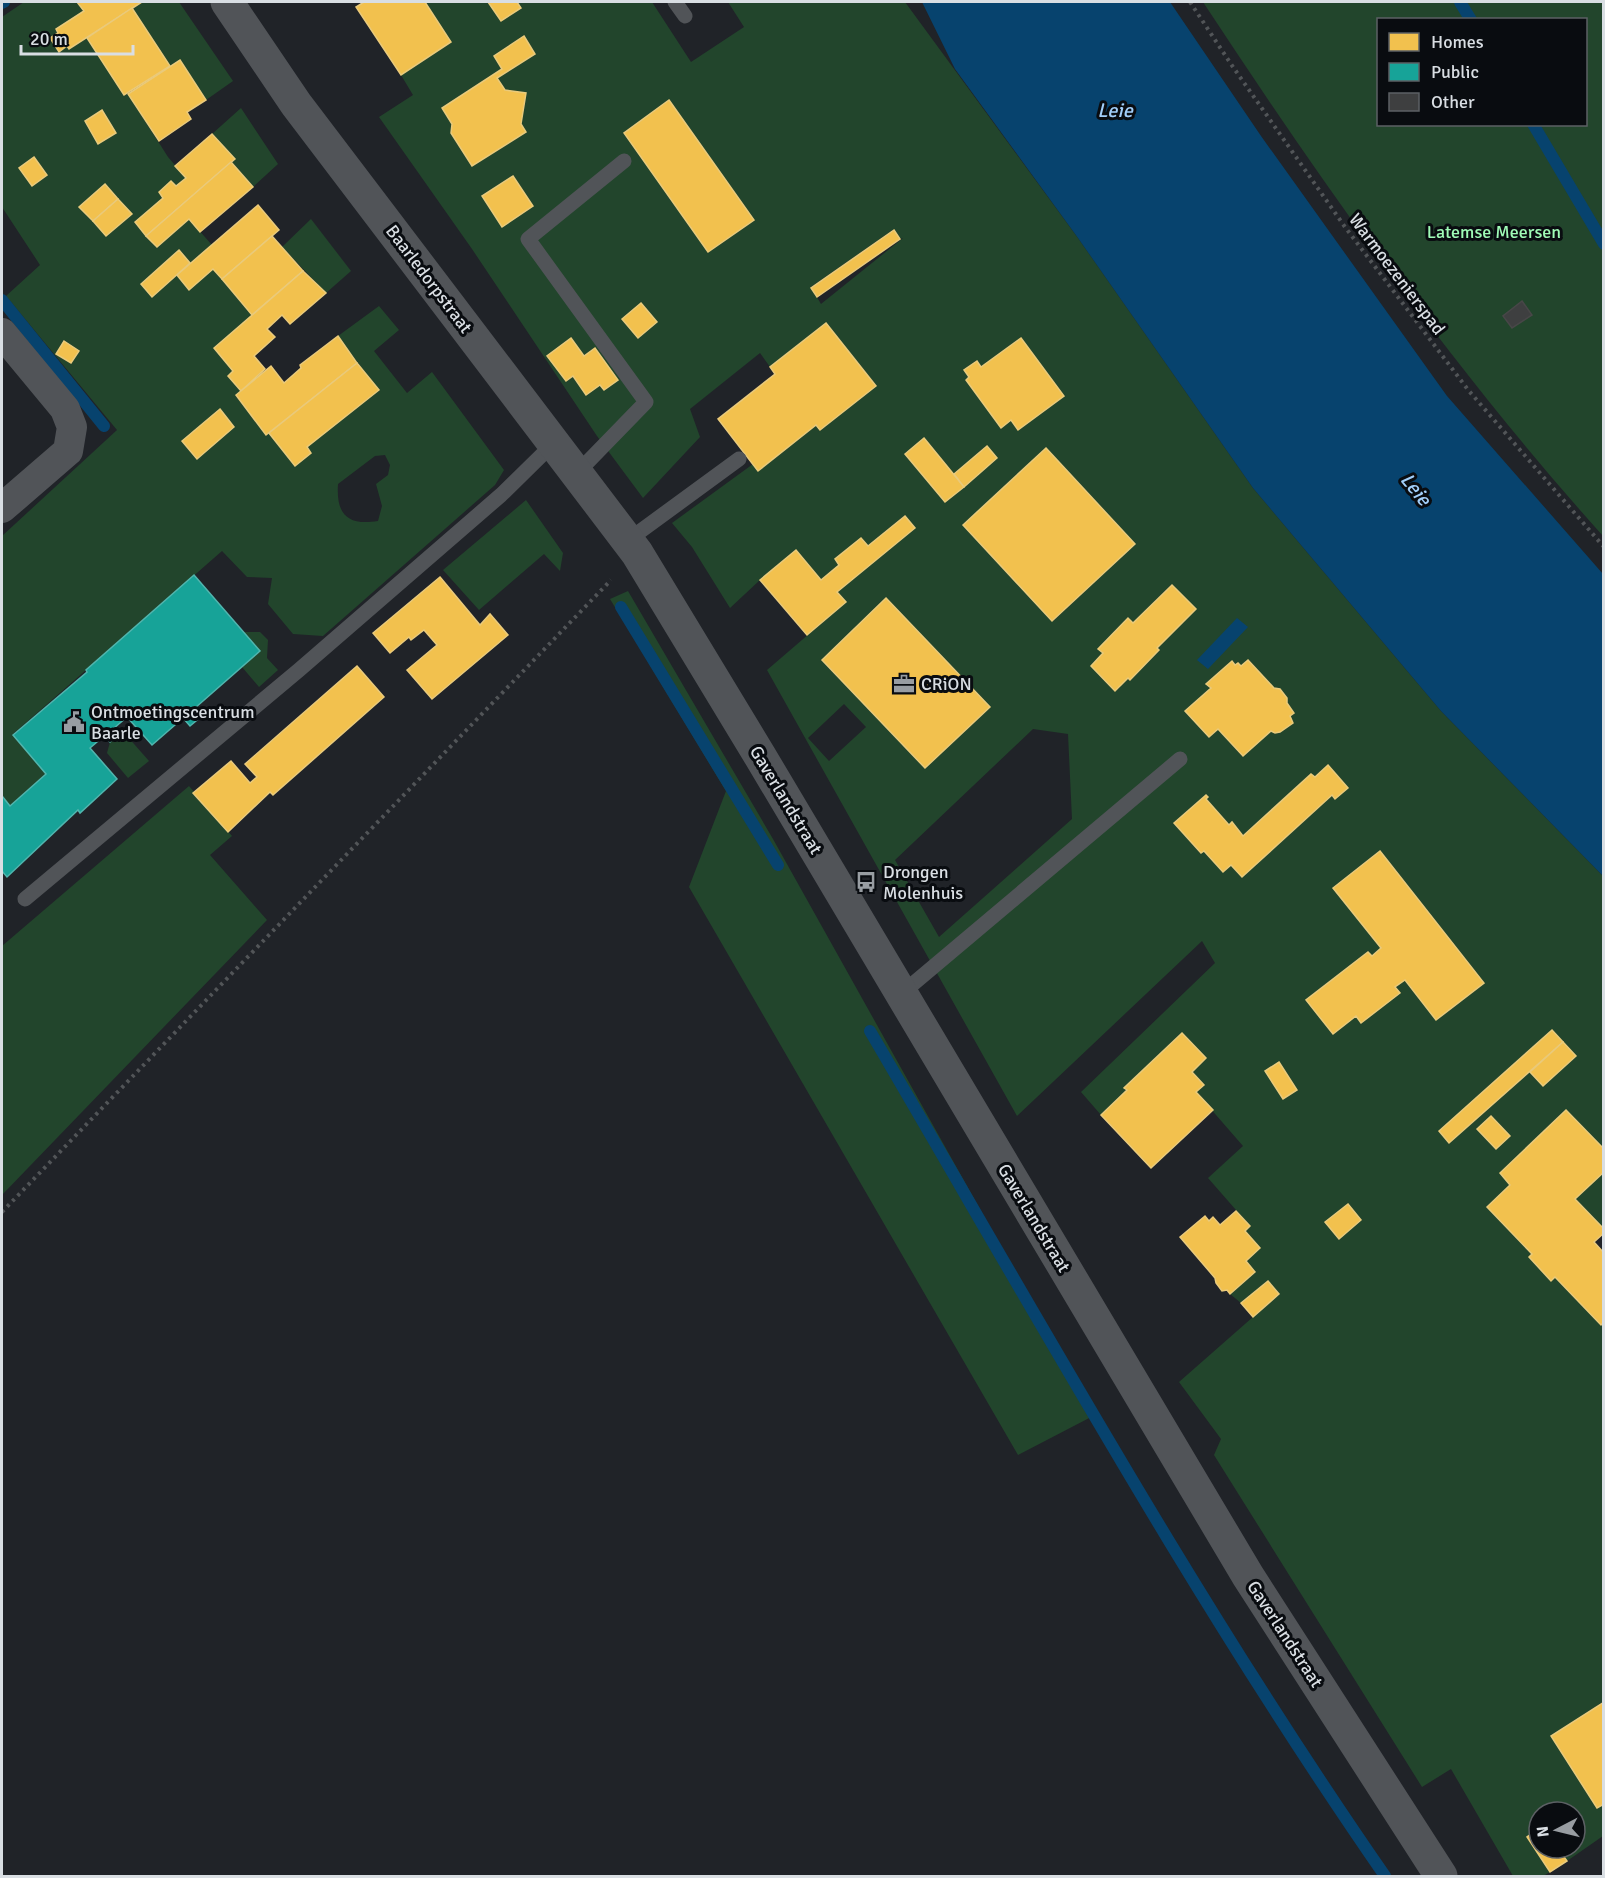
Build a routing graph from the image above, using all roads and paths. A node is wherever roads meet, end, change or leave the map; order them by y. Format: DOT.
graph roads {
  1 [pos="227,2"];
  2 [pos="675,2"];
  3 [pos="1190,2"];
  4 [pos="685,16"];
  5 [pos="624,161"];
  6 [pos="2,333"];
  7 [pos="553,444"];
  8 [pos="739,459"];
  9 [pos="576,474"];
  10 [pos="2,508"];
  11 [pos="632,547"];
  12 [pos="1604,547"];
  13 [pos="1180,759"];
  14 [pos="25,899"];
  15 [pos="901,994"];
  16 [pos="2,1212"];
  17 [pos="1441,1876"];
  1 -- 7 [label="main road, Baarledorpstraat"];
  2 -- 4 [label="lane"];
  3 -- 12 [label="path, Warmoezenierspad"];
  5 -- 9 [label="lane"];
  6 -- 10 [label="street"];
  7 -- 9 [label="main road, Baarledorpstraat"];
  7 -- 14 [label="lane"];
  8 -- 11 [label="lane"];
  9 -- 11 [label="main road, Baarledorpstraat"];
  11 -- 15 [label="main road, Gaverlandstraat"];
  11 -- 16 [label="path"];
  13 -- 15 [label="lane"];
  15 -- 17 [label="main road, Gaverlandstraat"];
}
